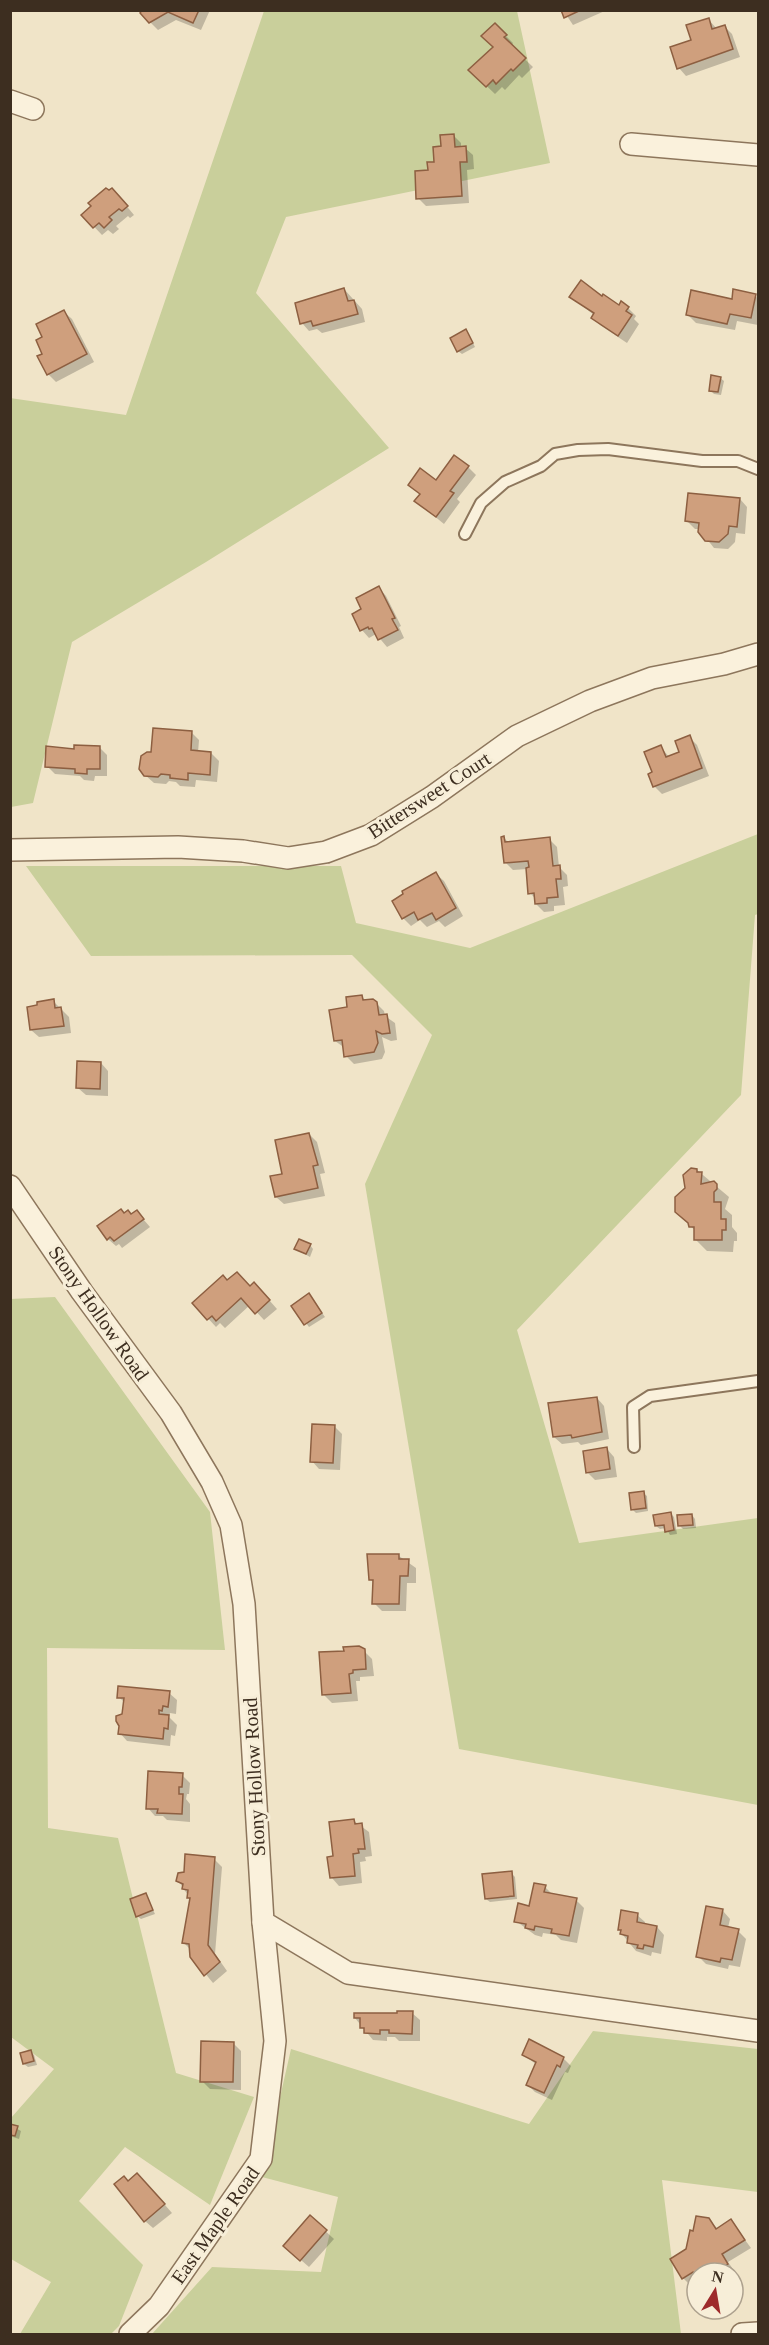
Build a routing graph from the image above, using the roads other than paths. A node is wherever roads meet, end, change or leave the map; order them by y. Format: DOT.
graph roads {
  1 [pos="10,101"];
  2 [pos="33,109"];
  3 [pos="631,144"];
  4 [pos="759,155"];
  5 [pos="759,469"];
  6 [pos="465,534"];
  7 [pos="759,654"];
  8 [pos="10,850"];
  9 [pos="10,1186"];
  10 [pos="759,1381"];
  11 [pos="634,1447"];
  12 [pos="263,1922"];
  13 [pos="759,2031"];
  14 [pos="759,2333"];
  15 [pos="130,2334"];
  16 [pos="742,2334"];
  1 -- 2 [label="street"];
  3 -- 4 [label="street"];
  5 -- 6 [label="lane"];
  7 -- 8 [label="street, Bittersweet Court"];
  9 -- 12 [label="street, Stony Hollow Road"];
  10 -- 11 [label="lane"];
  12 -- 13 [label="street"];
  12 -- 15 [label="street, East Maple Road"];
  14 -- 16 [label="street"];
}
